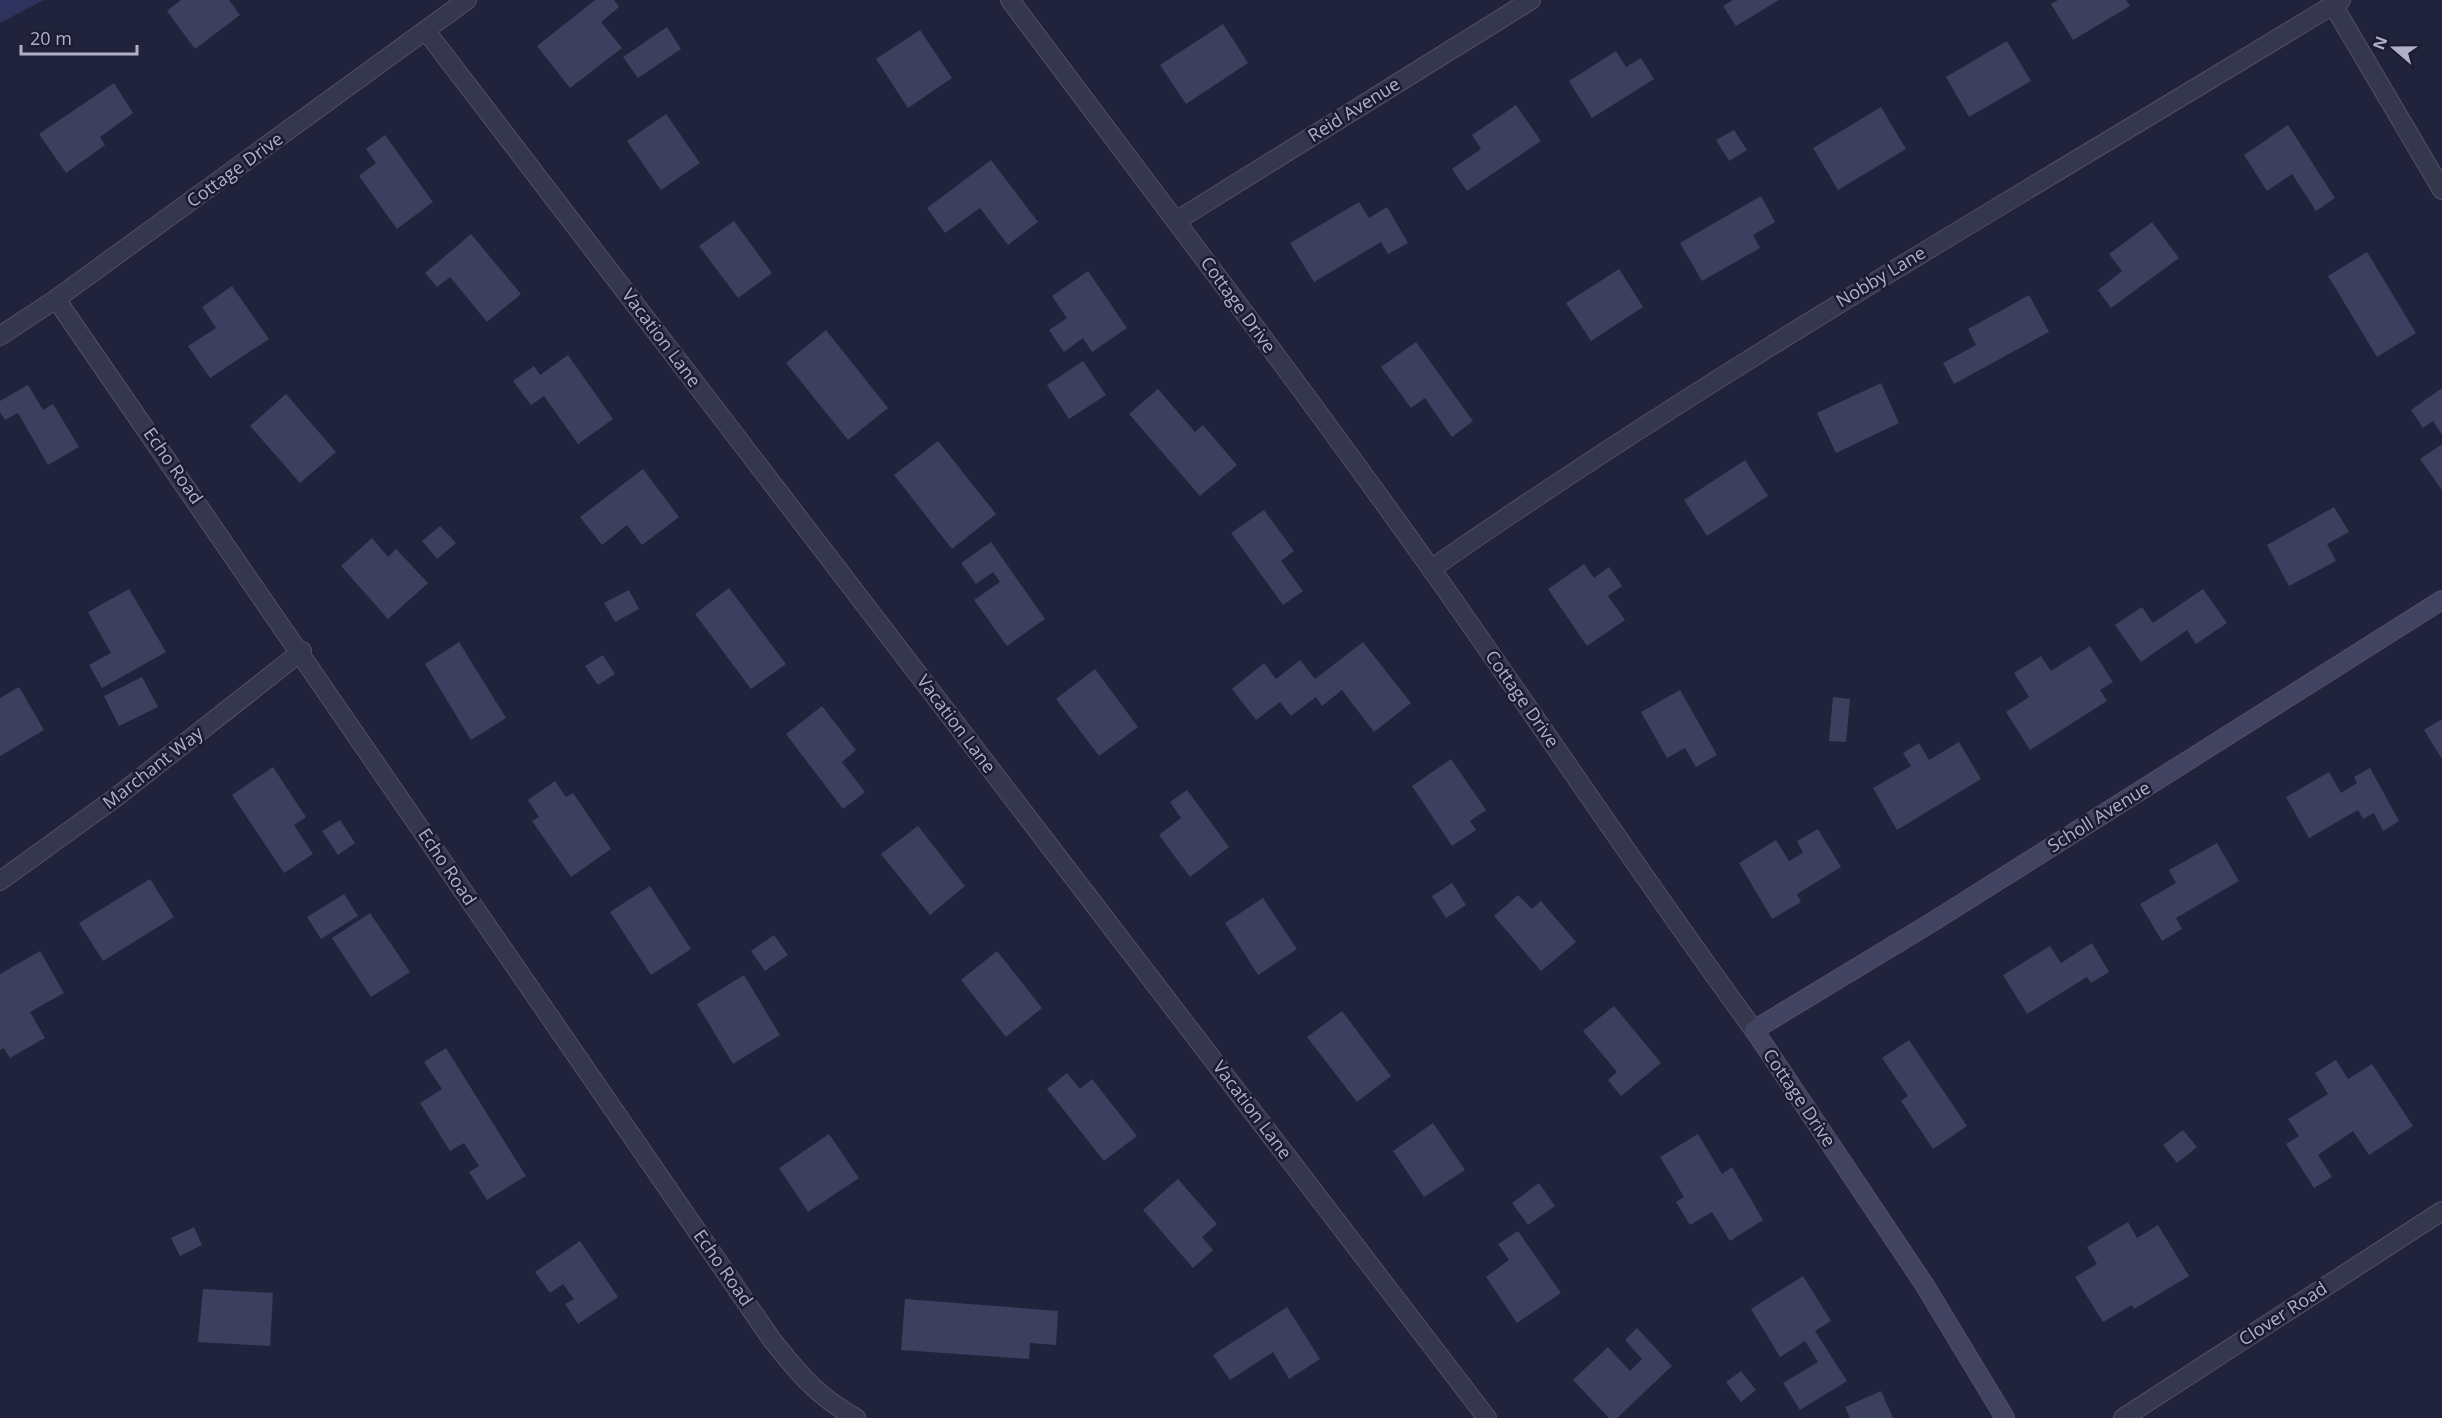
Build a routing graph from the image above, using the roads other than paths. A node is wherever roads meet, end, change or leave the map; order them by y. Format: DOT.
graph roads {
  1 [pos="467,0"];
  2 [pos="1010,0"];
  3 [pos="1532,0"];
  4 [pos="2337,2"];
  5 [pos="426,31"];
  6 [pos="2442,190"];
  7 [pos="1176,221"];
  8 [pos="56,299"];
  9 [pos="0,336"];
  10 [pos="1431,569"];
  11 [pos="2442,600"];
  12 [pos="302,651"];
  13 [pos="0,880"];
  14 [pos="1754,1030"];
  15 [pos="2442,1211"];
  16 [pos="856,1418"];
  17 [pos="1487,1418"];
  18 [pos="2005,1418"];
  19 [pos="2123,1418"];
  1 -- 5 [label="street, Cottage Drive"];
  2 -- 7 [label="street, Cottage Drive"];
  3 -- 7 [label="street, Reid Avenue"];
  4 -- 6 [label="street"];
  4 -- 10 [label="street, Nobby Lane"];
  5 -- 8 [label="street, Cottage Drive"];
  5 -- 17 [label="street, Vacation Lane"];
  7 -- 10 [label="street, Cottage Drive"];
  8 -- 9 [label="street, Cottage Drive"];
  8 -- 12 [label="street, Echo Road"];
  10 -- 14 [label="street, Cottage Drive"];
  11 -- 14 [label="street, Scholl Avenue"];
  12 -- 13 [label="street, Marchant Way"];
  12 -- 16 [label="street, Echo Road"];
  14 -- 18 [label="street, Cottage Drive"];
  15 -- 19 [label="street, Clover Road"];
}
